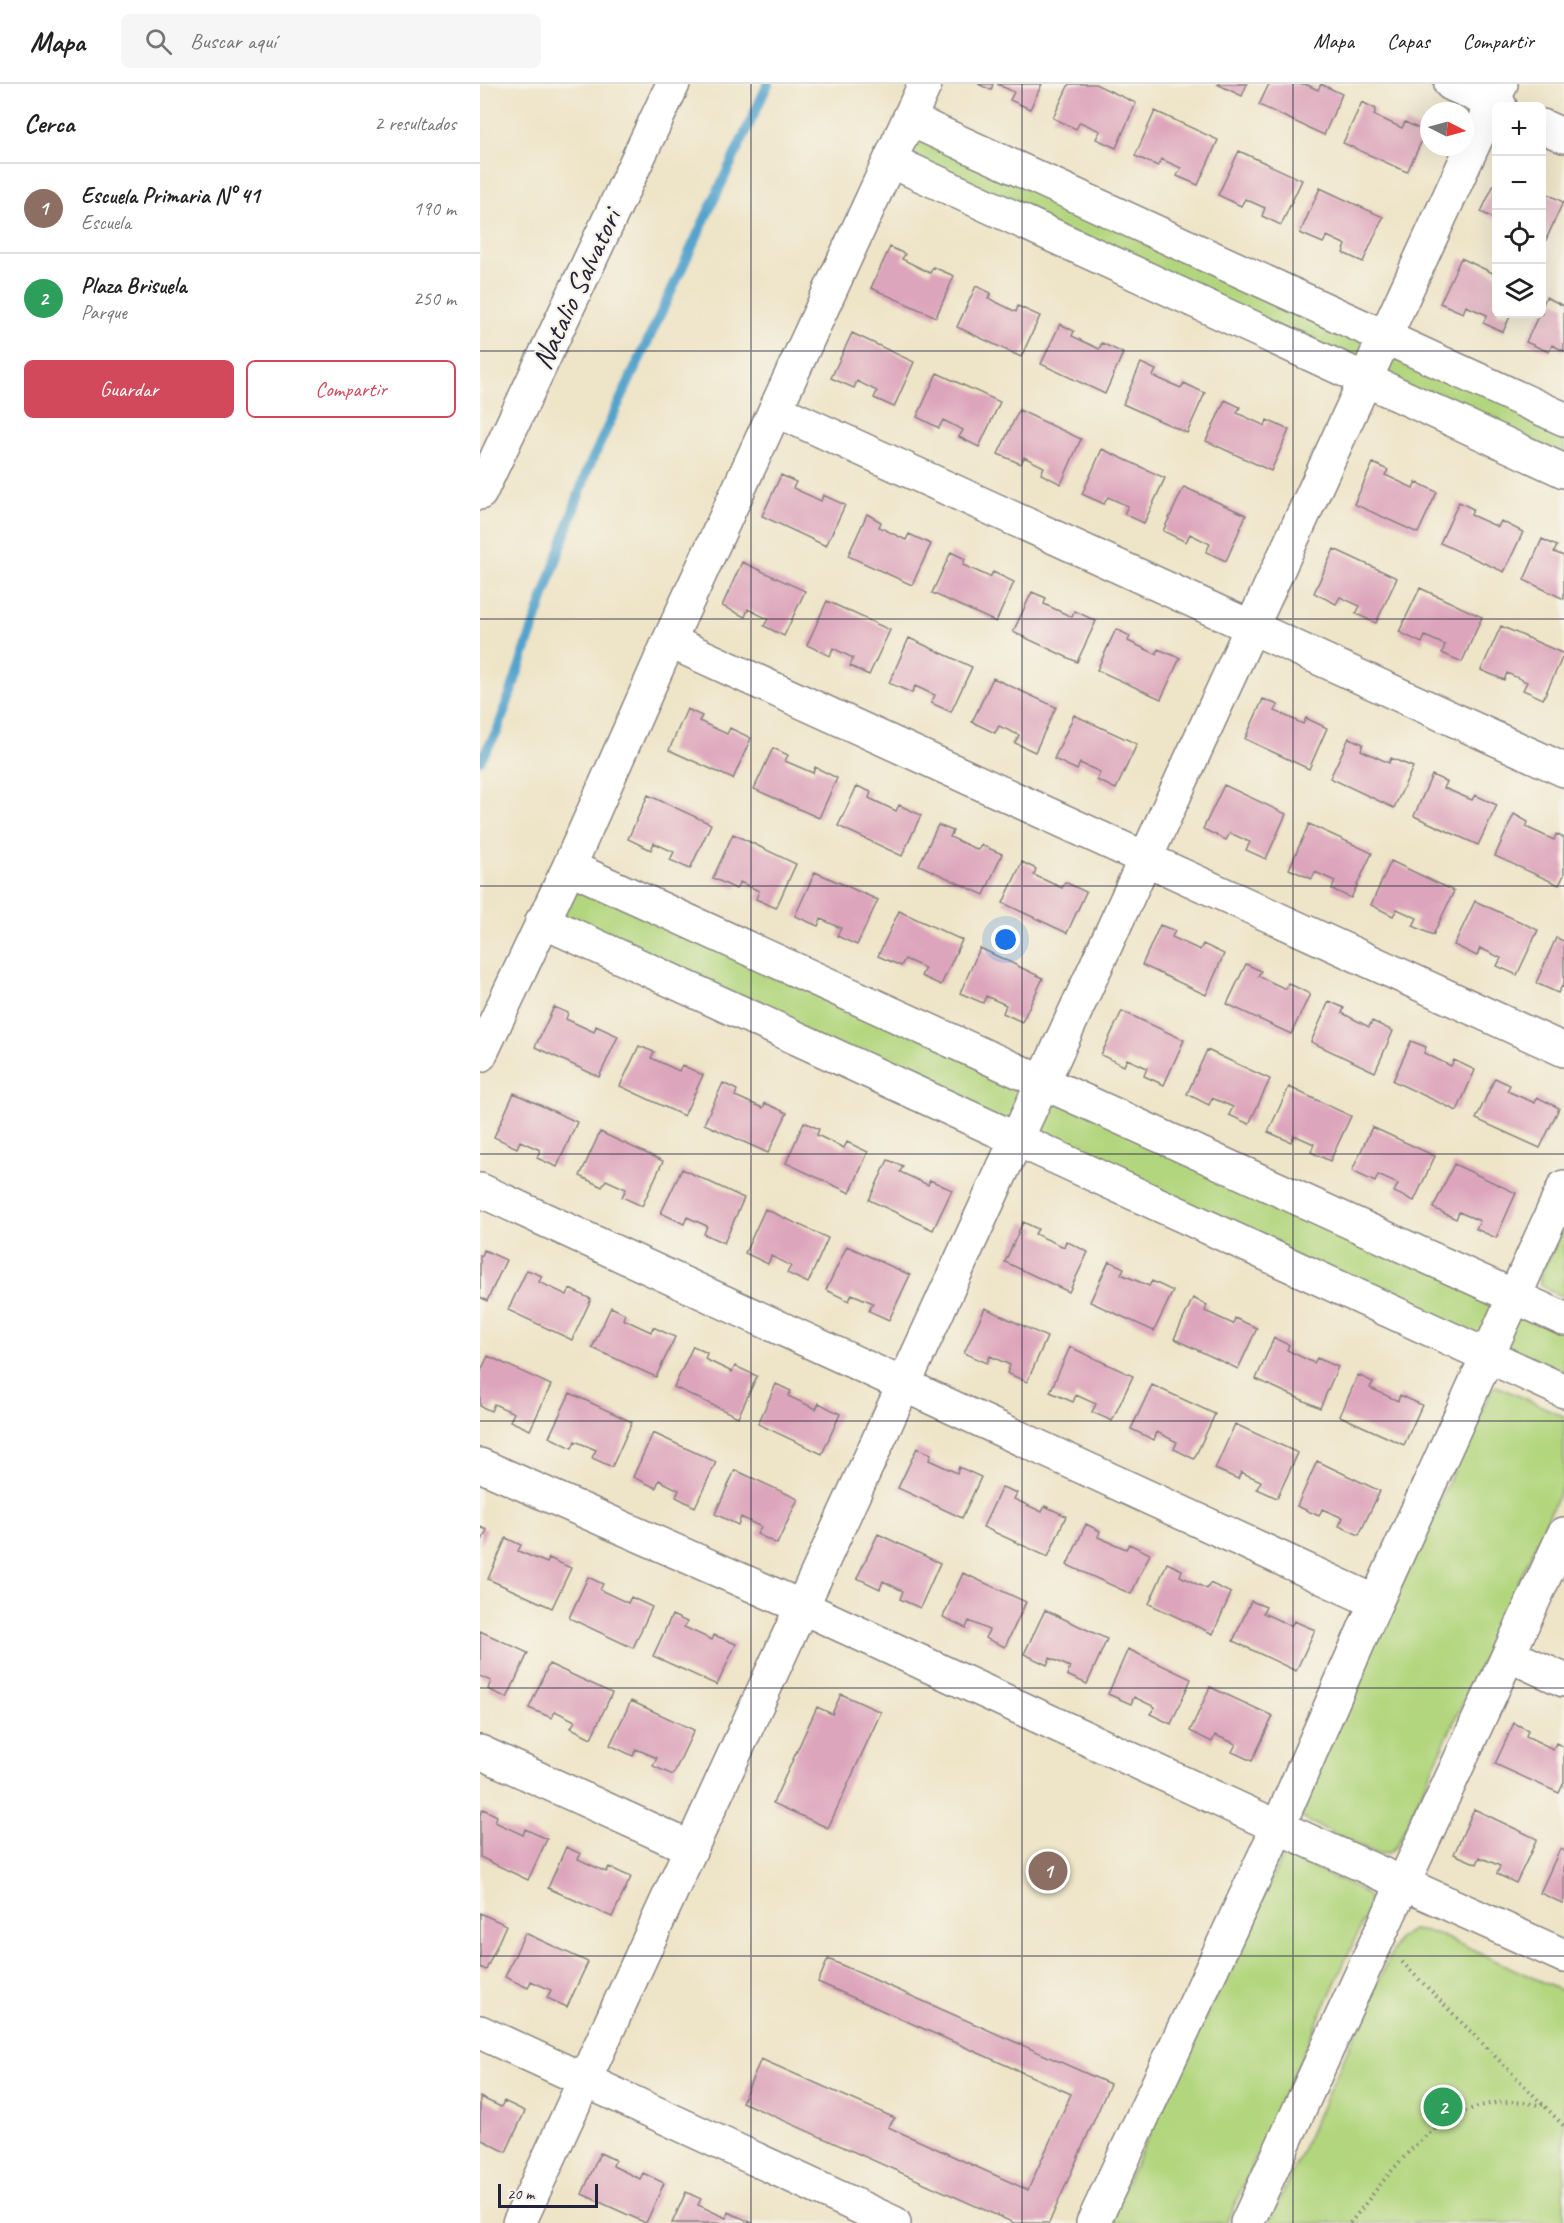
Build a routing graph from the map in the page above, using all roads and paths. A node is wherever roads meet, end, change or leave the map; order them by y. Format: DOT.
graph roads {
  1 [pos="673,84"];
  2 [pos="925,84"];
  3 [pos="1451,84"];
  4 [pos="1498,98"];
  5 [pos="909,119"];
  6 [pos="1546,128"];
  7 [pos="1564,136"];
  8 [pos="891,161"];
  9 [pos="1385,336"];
  10 [pos="1365,379"];
  11 [pos="776,410"];
  12 [pos="1564,419"];
  13 [pos="1564,471"];
  14 [pos="480,493"];
  15 [pos="1251,627"];
  16 [pos="669,641"];
  17 [pos="1564,770"];
  18 [pos="1145,858"];
  19 [pos="569,867"];
  20 [pos="542,921"];
  21 [pos="1564,1050"];
  22 [pos="480,1055"];
  23 [pos="1042,1082"];
  24 [pos="1016,1139"];
  25 [pos="1564,1187"];
  26 [pos="480,1190"];
  27 [pos="1514,1296"];
  28 [pos="1564,1319"];
  29 [pos="1488,1356"];
  30 [pos="904,1385"];
  31 [pos="1564,1390"];
  32 [pos="480,1465"];
  33 [pos="1564,1534"];
  34 [pos="1376,1602"];
  35 [pos="802,1607"];
  36 [pos="1509,1655"];
  37 [pos="1564,1680"];
  38 [pos="480,1752"];
  39 [pos="1278,1827"];
  40 [pos="691,1848"];
  41 [pos="1404,1883"];
  42 [pos="1379,1938"];
  43 [pos="1564,1956"];
  44 [pos="480,2031"];
  45 [pos="585,2080"];
  46 [pos="1543,2106"];
  47 [pos="1564,2126"];
  48 [pos="519,2223"];
  49 [pos="894,2223"];
  50 [pos="1093,2223"];
  51 [pos="1247,2223"];
  52 [pos="1350,2223"];
  1 -- 14 [label="street, Natalio Salvatori"];
  2 -- 5 [label="street"];
  3 -- 4 [label="street"];
  4 -- 9 [label="street"];
  5 -- 8 [label="street"];
  5 -- 9 [label="street"];
  6 -- 7 [label="street"];
  8 -- 10 [label="street"];
  8 -- 11 [label="street"];
  9 -- 10 [label="street"];
  9 -- 12 [label="street"];
  10 -- 13 [label="street"];
  10 -- 15 [label="street"];
  11 -- 15 [label="street"];
  11 -- 16 [label="street"];
  15 -- 17 [label="street"];
  15 -- 18 [label="street"];
  16 -- 18 [label="street"];
  16 -- 19 [label="street"];
  18 -- 21 [label="street"];
  18 -- 23 [label="street"];
  19 -- 20 [label="street"];
  19 -- 23 [label="street"];
  20 -- 22 [label="street"];
  20 -- 24 [label="street"];
  23 -- 24 [label="street"];
  23 -- 27 [label="street"];
  24 -- 29 [label="street"];
  24 -- 30 [label="street"];
  25 -- 27 [label="street"];
  26 -- 30 [label="street"];
  27 -- 28 [label="street"];
  27 -- 29 [label="street"];
  29 -- 31 [label="street"];
  29 -- 34 [label="street"];
  30 -- 34 [label="street"];
  30 -- 35 [label="street"];
  32 -- 35 [label="street"];
  33 -- 36 [label="street"];
  34 -- 39 [label="street"];
  35 -- 39 [label="street"];
  35 -- 40 [label="street"];
  36 -- 37 [label="street"];
  36 -- 41 [label="street"];
  38 -- 40 [label="street"];
  39 -- 41 [label="street"];
  39 -- 50 [label="street"];
  40 -- 45 [label="street"];
  41 -- 42 [label="street"];
  41 -- 43 [label="street"];
  42 -- 46 [label="path"];
  42 -- 51 [label="street"];
  44 -- 45 [label="street"];
  45 -- 48 [label="street"];
  45 -- 49 [label="street"];
  46 -- 47 [label="path"];
  46 -- 52 [label="path"];
}
